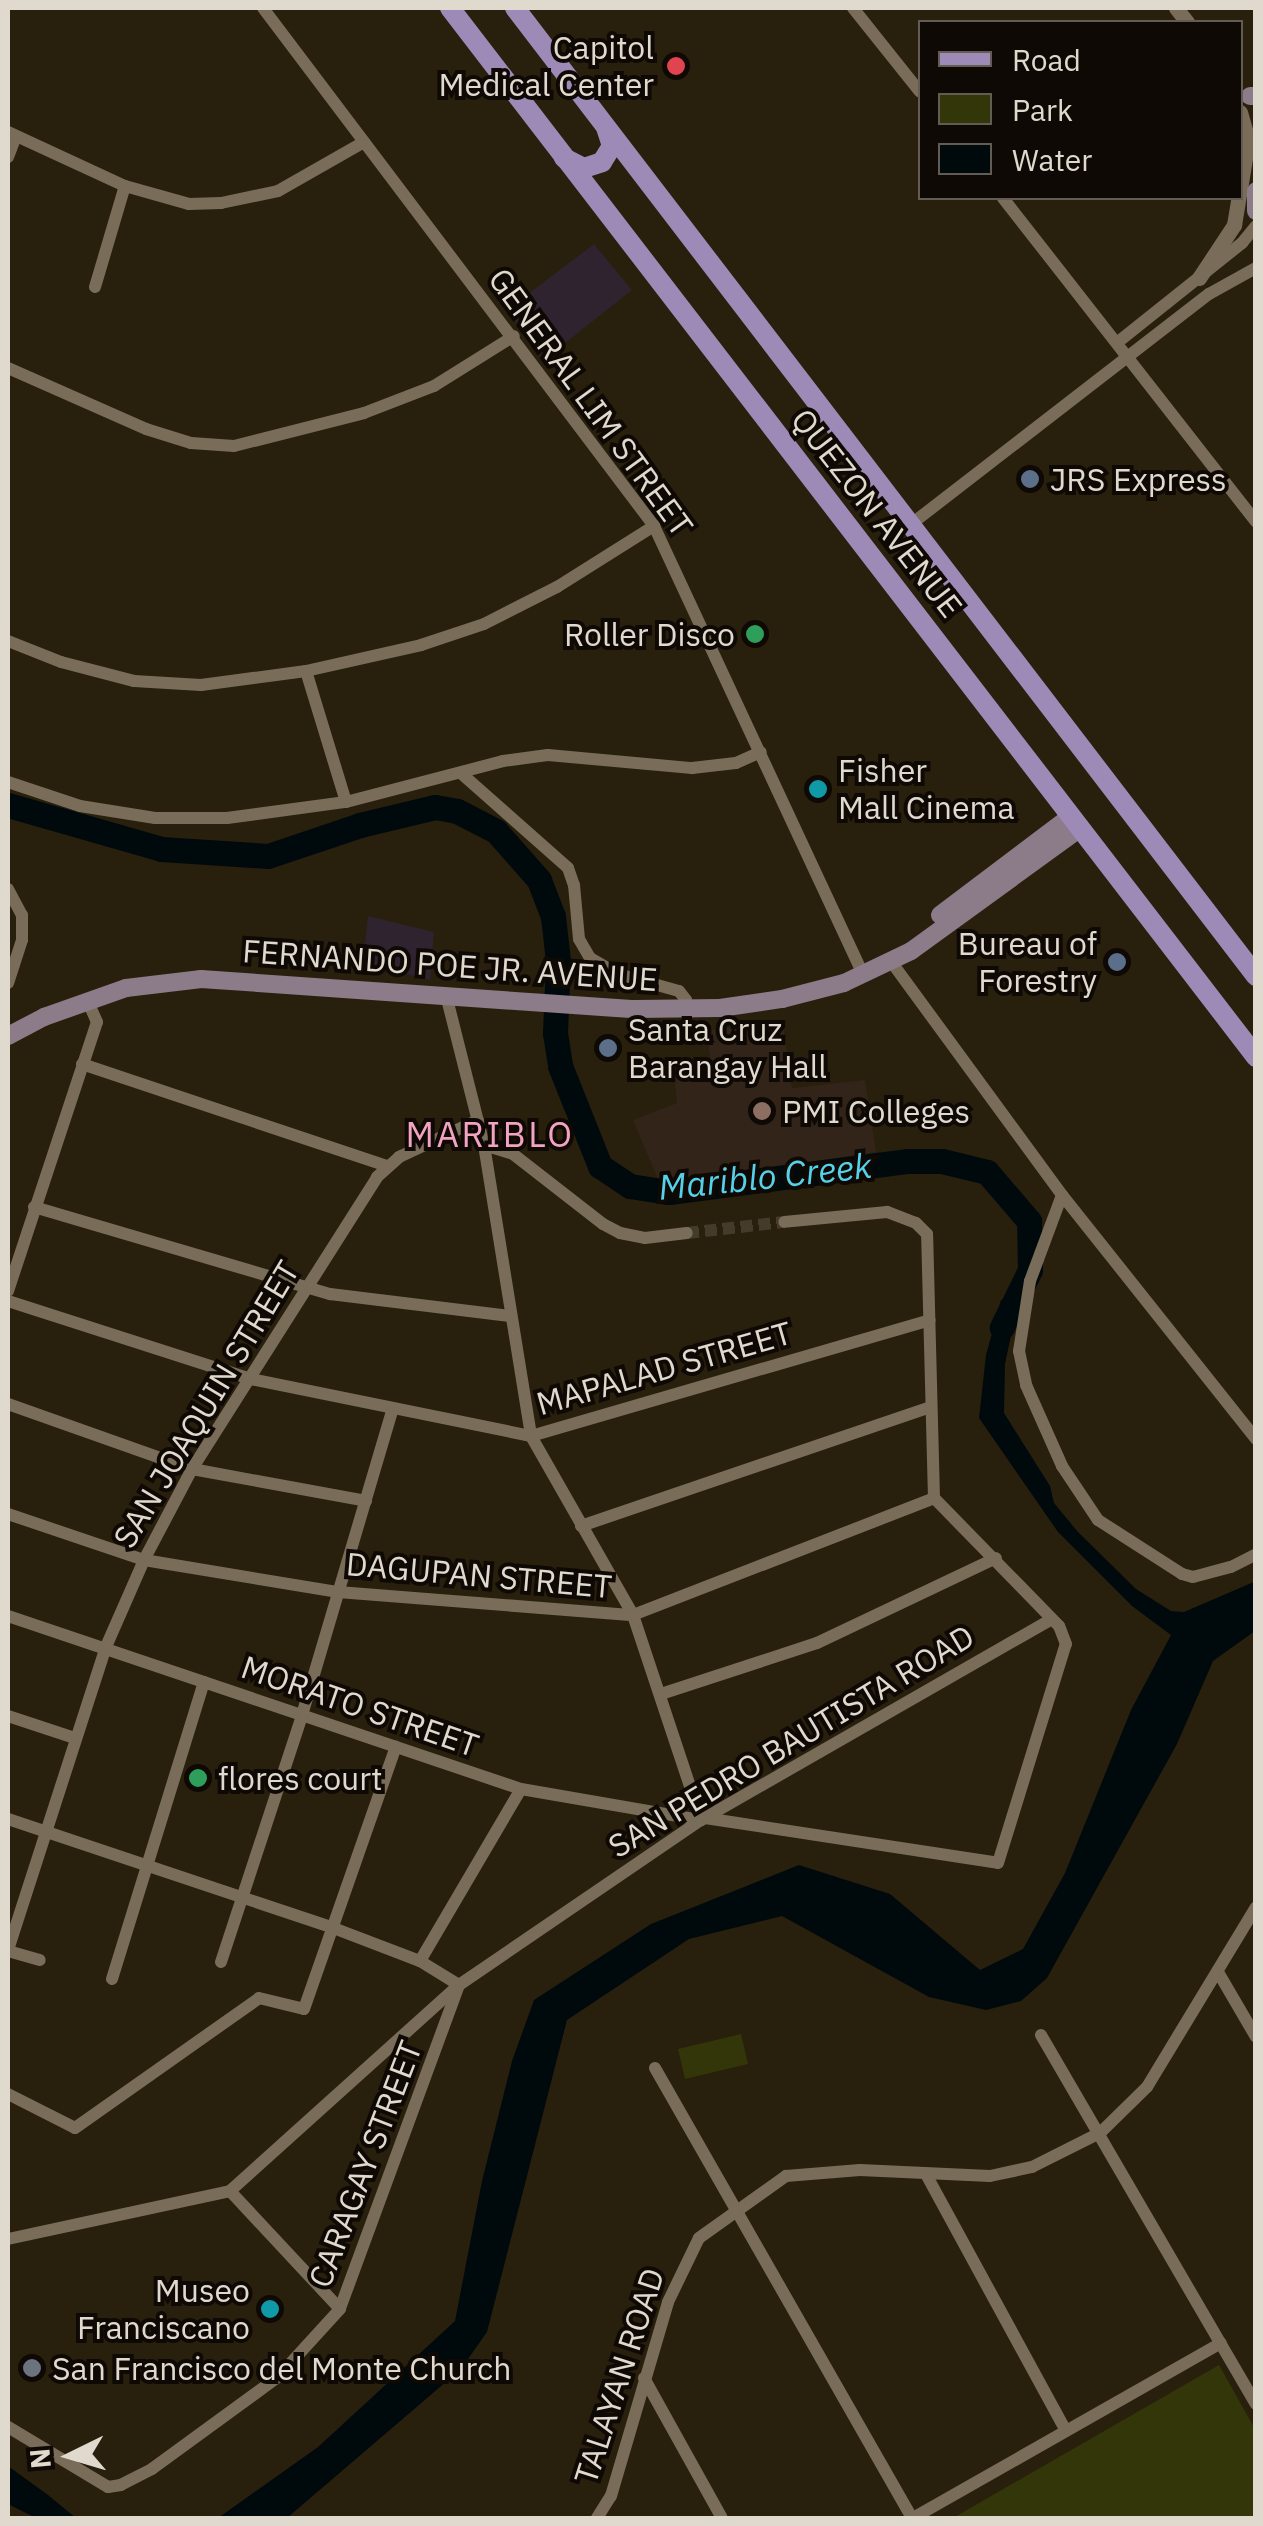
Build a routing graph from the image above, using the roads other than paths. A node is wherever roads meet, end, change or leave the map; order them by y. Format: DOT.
graph roads {
  1 [pos="263,8"];
  2 [pos="450,8"];
  3 [pos="515,8"];
  4 [pos="854,8"];
  5 [pos="918,89"];
  6 [pos="1248,99"];
  7 [pos="602,121"];
  8 [pos="12,134"];
  9 [pos="1248,140"];
  10 [pos="364,142"];
  11 [pos="559,154"];
  12 [pos="8,157"];
  13 [pos="642,174"];
  14 [pos="1256,174"];
  15 [pos="125,186"];
  16 [pos="1243,186"];
  17 [pos="1256,192"];
  18 [pos="1005,200"];
  19 [pos="1242,200"];
  20 [pos="601,207"];
  21 [pos="1256,212"];
  22 [pos="1256,226"];
  23 [pos="1256,268"];
  24 [pos="1199,278"];
  25 [pos="95,287"];
  26 [pos="514,336"];
  27 [pos="1118,342"];
  28 [pos="1128,355"];
  29 [pos="8,368"];
  30 [pos="1256,522"];
  31 [pos="910,525"];
  32 [pos="654,526"];
  33 [pos="8,641"];
  34 [pos="306,672"];
  35 [pos="761,752"];
  36 [pos="463,775"];
  37 [pos="8,782"];
  38 [pos="346,802"];
  39 [pos="1076,822"];
  40 [pos="8,889"];
  41 [pos="890,960"];
  42 [pos="863,974"];
  43 [pos="1256,976"];
  44 [pos="8,983"];
  45 [pos="446,995"];
  46 [pos="87,1000"];
  47 [pos="687,1009"];
  48 [pos="8,1036"];
  49 [pos="1256,1057"];
  50 [pos="82,1064"];
  51 [pos="478,1120"];
  52 [pos="484,1146"];
  53 [pos="387,1166"];
  54 [pos="1062,1195"];
  55 [pos="34,1207"];
  56 [pos="784,1222"];
  57 [pos="687,1233"];
  58 [pos="307,1287"];
  59 [pos="8,1291"];
  60 [pos="8,1300"];
  61 [pos="508,1316"];
  62 [pos="928,1320"];
  63 [pos="252,1379"];
  64 [pos="8,1404"];
  65 [pos="930,1407"];
  66 [pos="393,1408"];
  67 [pos="531,1436"];
  68 [pos="1256,1439"];
  69 [pos="192,1470"];
  70 [pos="934,1498"];
  71 [pos="366,1502"];
  72 [pos="8,1514"];
  73 [pos="581,1526"];
  74 [pos="1256,1554"];
  75 [pos="996,1558"];
  76 [pos="144,1560"];
  77 [pos="338,1592"];
  78 [pos="633,1615"];
  79 [pos="8,1616"];
  80 [pos="1052,1619"];
  81 [pos="105,1649"];
  82 [pos="204,1682"];
  83 [pos="661,1694"];
  84 [pos="302,1715"];
  85 [pos="8,1716"];
  86 [pos="76,1738"];
  87 [pos="396,1747"];
  88 [pos="521,1788"];
  89 [pos="8,1819"];
  90 [pos="703,1819"];
  91 [pos="44,1832"];
  92 [pos="147,1866"];
  93 [pos="242,1898"];
  94 [pos="1256,1908"];
  95 [pos="336,1929"];
  96 [pos="8,1950"];
  97 [pos="40,1960"];
  98 [pos="420,1961"];
  99 [pos="221,1962"];
  100 [pos="1218,1972"];
  101 [pos="112,1979"];
  102 [pos="459,1984"];
  103 [pos="1041,2035"];
  104 [pos="1256,2037"];
  105 [pos="655,2068"];
  106 [pos="8,2094"];
  107 [pos="1100,2134"];
  108 [pos="927,2176"];
  109 [pos="230,2191"];
  110 [pos="738,2207"];
  111 [pos="8,2238"];
  112 [pos="340,2309"];
  113 [pos="1220,2343"];
  114 [pos="644,2378"];
  115 [pos="1256,2404"];
  116 [pos="8,2428"];
  117 [pos="1066,2430"];
  118 [pos="597,2518"];
  119 [pos="722,2518"];
  120 [pos="912,2518"];
  1 -- 10 [label="street, GENERAL LIM STREET"];
  2 -- 11 [label="main road, QUEZON AVENUE"];
  3 -- 7 [label="main road, QUEZON AVENUE"];
  4 -- 5 [label="street"];
  6 -- 9 [label="street"];
  7 -- 11 [label="main road"];
  7 -- 13 [label="main road, QUEZON AVENUE"];
  8 -- 12 [label="street"];
  8 -- 15 [label="street"];
  9 -- 14 [label="street"];
  9 -- 16 [label="street"];
  10 -- 15 [label="street"];
  10 -- 26 [label="street, GENERAL LIM STREET"];
  11 -- 20 [label="main road, QUEZON AVENUE"];
  13 -- 20 [label="main road"];
  13 -- 31 [label="main road, QUEZON AVENUE"];
  15 -- 25 [label="street"];
  17 -- 21 [label="main road"];
  18 -- 27 [label="street"];
  19 -- 24 [label="street"];
  20 -- 39 [label="main road, QUEZON AVENUE"];
  22 -- 24 [label="street"];
  23 -- 28 [label="street"];
  24 -- 27 [label="street"];
  26 -- 29 [label="street"];
  26 -- 32 [label="street, GENERAL LIM STREET"];
  27 -- 28 [label="street"];
  28 -- 30 [label="street"];
  28 -- 31 [label="street"];
  31 -- 43 [label="main road, QUEZON AVENUE"];
  32 -- 34 [label="street"];
  32 -- 35 [label="street, GENERAL LIM STREET"];
  33 -- 34 [label="street"];
  34 -- 38 [label="street"];
  35 -- 36 [label="street"];
  35 -- 42 [label="street, GENERAL LIM STREET"];
  36 -- 38 [label="street"];
  36 -- 47 [label="street"];
  37 -- 38 [label="street"];
  39 -- 41 [label="main road, FERNANDO POE JR. AVENUE"];
  39 -- 49 [label="main road, QUEZON AVENUE"];
  40 -- 44 [label="street"];
  41 -- 42 [label="main road, FERNANDO POE JR. AVENUE"];
  41 -- 54 [label="street"];
  42 -- 47 [label="main road, FERNANDO POE JR. AVENUE"];
  45 -- 46 [label="main road, FERNANDO POE JR. AVENUE"];
  45 -- 47 [label="main road, FERNANDO POE JR. AVENUE"];
  45 -- 51 [label="street"];
  46 -- 48 [label="main road, FERNANDO POE JR. AVENUE"];
  46 -- 50 [label="street"];
  50 -- 53 [label="street"];
  50 -- 55 [label="street"];
  51 -- 52 [label="street"];
  51 -- 53 [label="street, SAN JOAQUIN STREET"];
  52 -- 57 [label="street"];
  52 -- 61 [label="street"];
  53 -- 58 [label="street, SAN JOAQUIN STREET"];
  54 -- 68 [label="street"];
  54 -- 74 [label="street"];
  55 -- 58 [label="street"];
  55 -- 59 [label="street"];
  56 -- 62 [label="street"];
  58 -- 61 [label="street"];
  58 -- 63 [label="street, SAN JOAQUIN STREET"];
  60 -- 63 [label="street, MAPALAD STREET"];
  61 -- 67 [label="street"];
  62 -- 65 [label="street"];
  62 -- 67 [label="street, MAPALAD STREET"];
  63 -- 66 [label="street, MAPALAD STREET"];
  63 -- 69 [label="street, SAN JOAQUIN STREET"];
  64 -- 69 [label="street"];
  65 -- 70 [label="street"];
  65 -- 73 [label="street"];
  66 -- 67 [label="street, MAPALAD STREET"];
  66 -- 71 [label="street"];
  67 -- 73 [label="street"];
  69 -- 71 [label="street"];
  69 -- 76 [label="street, SAN JOAQUIN STREET"];
  70 -- 75 [label="street"];
  70 -- 78 [label="street, DAGUPAN STREET"];
  71 -- 77 [label="street"];
  72 -- 76 [label="street, DAGUPAN STREET"];
  73 -- 78 [label="street"];
  75 -- 80 [label="street"];
  75 -- 83 [label="street"];
  76 -- 77 [label="street, DAGUPAN STREET"];
  76 -- 81 [label="street, SAN JOAQUIN STREET"];
  77 -- 78 [label="street, DAGUPAN STREET"];
  77 -- 84 [label="street"];
  78 -- 83 [label="street"];
  79 -- 81 [label="street, MORATO STREET"];
  80 -- 90 [label="street, SAN PEDRO BAUTISTA ROAD"];
  80 -- 90 [label="street, MORATO STREET"];
  81 -- 82 [label="street, MORATO STREET"];
  81 -- 86 [label="street, SAN JOAQUIN STREET"];
  82 -- 84 [label="street, MORATO STREET"];
  82 -- 92 [label="street"];
  83 -- 90 [label="street"];
  84 -- 87 [label="street, MORATO STREET"];
  84 -- 93 [label="street"];
  85 -- 86 [label="street"];
  86 -- 91 [label="street, SAN JOAQUIN STREET"];
  87 -- 88 [label="street, MORATO STREET"];
  87 -- 95 [label="street"];
  88 -- 90 [label="street, MORATO STREET"];
  88 -- 98 [label="street"];
  89 -- 91 [label="street"];
  90 -- 102 [label="street, SAN PEDRO BAUTISTA ROAD"];
  91 -- 92 [label="street"];
  91 -- 96 [label="street, SAN JOAQUIN STREET"];
  92 -- 93 [label="street"];
  92 -- 101 [label="street"];
  93 -- 95 [label="street"];
  93 -- 99 [label="street"];
  94 -- 100 [label="street, TALAYAN ROAD"];
  95 -- 98 [label="street"];
  95 -- 106 [label="street"];
  96 -- 97 [label="street"];
  98 -- 102 [label="street"];
  100 -- 104 [label="street"];
  100 -- 107 [label="street, TALAYAN ROAD"];
  102 -- 109 [label="street, SAN PEDRO BAUTISTA ROAD"];
  102 -- 112 [label="street, CARAGAY STREET"];
  103 -- 107 [label="street"];
  105 -- 110 [label="street"];
  107 -- 108 [label="street, TALAYAN ROAD"];
  107 -- 113 [label="street"];
  108 -- 110 [label="street, TALAYAN ROAD"];
  108 -- 117 [label="street"];
  109 -- 111 [label="street"];
  109 -- 112 [label="street"];
  110 -- 114 [label="street, TALAYAN ROAD"];
  110 -- 120 [label="street"];
  112 -- 116 [label="street, CARAGAY STREET"];
  113 -- 115 [label="street"];
  113 -- 117 [label="street"];
  114 -- 118 [label="street, TALAYAN ROAD"];
  114 -- 119 [label="street"];
  117 -- 120 [label="street"];
}
